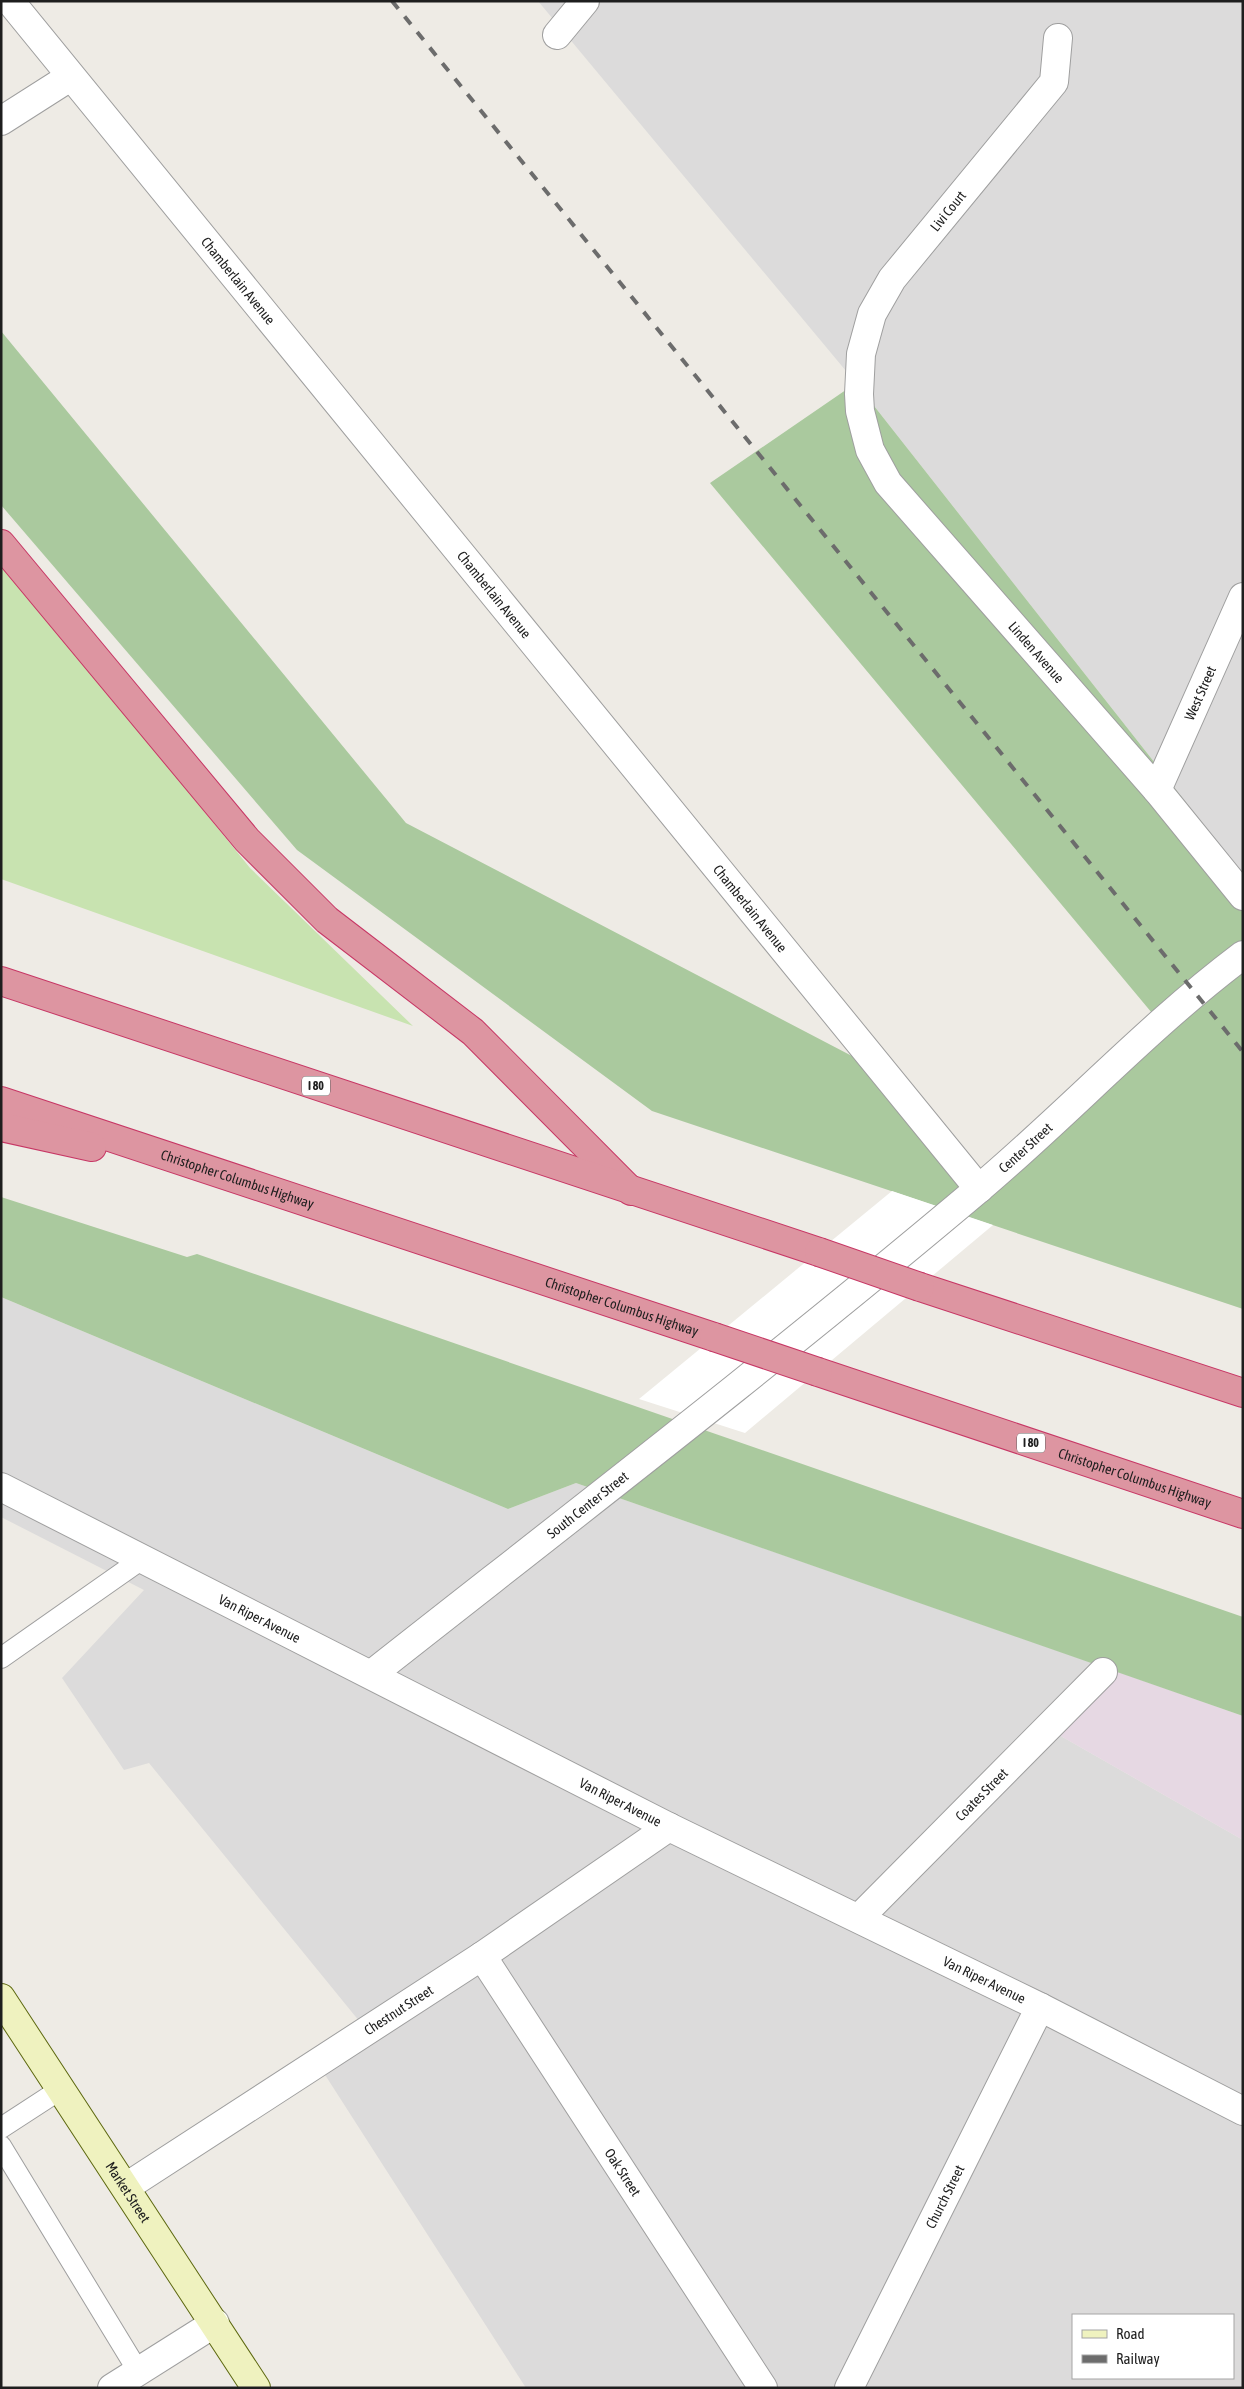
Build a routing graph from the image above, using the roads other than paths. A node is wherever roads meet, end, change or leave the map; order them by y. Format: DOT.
graph roads {
  1 [pos="10,1"];
  2 [pos="585,1"];
  3 [pos="557,35"];
  4 [pos="1058,38"];
  5 [pos="70,77"];
  6 [pos="1,121"];
  7 [pos="859,394"];
  8 [pos="1,544"];
  9 [pos="1243,597"];
  10 [pos="1157,790"];
  11 [pos="1243,896"];
  12 [pos="1243,955"];
  13 [pos="1,981"];
  14 [pos="1,1101"];
  15 [pos="1,1127"];
  16 [pos="252,1184"];
  17 [pos="979,1189"];
  18 [pos="631,1190"];
  19 [pos="802,1336"];
  20 [pos="1243,1393"];
  21 [pos="1,1487"];
  22 [pos="1243,1514"];
  23 [pos="142,1559"];
  24 [pos="1,1658"];
  25 [pos="1103,1672"];
  26 [pos="372,1674"];
  27 [pos="669,1828"];
  28 [pos="859,1918"];
  29 [pos="482,1956"];
  30 [pos="1,1998"];
  31 [pos="1040,2007"];
  32 [pos="61,2089"];
  33 [pos="1243,2111"];
  34 [pos="1,2128"];
  35 [pos="1,2146"];
  36 [pos="126,2187"];
  37 [pos="214,2323"];
  38 [pos="138,2371"];
  39 [pos="112,2388"];
  40 [pos="256,2388"];
  41 [pos="763,2388"];
  42 [pos="849,2388"];
  1 -- 5 [label="street, Chamberlain Avenue"];
  2 -- 3 [label="street"];
  4 -- 7 [label="street, Livi Court"];
  5 -- 6 [label="street"];
  5 -- 17 [label="street, Chamberlain Avenue"];
  7 -- 10 [label="street, Linden Avenue"];
  8 -- 18 [label="highway"];
  9 -- 10 [label="street, West Street"];
  10 -- 11 [label="street, Linden Avenue"];
  12 -- 17 [label="street, Center Street"];
  13 -- 18 [label="highway, I 80"];
  14 -- 16 [label="highway, Christopher Columbus Highway / I 80"];
  15 -- 16 [label="highway"];
  16 -- 22 [label="highway, Christopher Columbus Highway / I 80, bridge"];
  17 -- 19 [label="street, Center Street"];
  18 -- 20 [label="highway, I 80, bridge"];
  19 -- 26 [label="street, South Center Street"];
  21 -- 23 [label="street, Van Riper Avenue"];
  23 -- 24 [label="lane"];
  23 -- 26 [label="street, Van Riper Avenue"];
  25 -- 28 [label="street, Coates Street"];
  26 -- 27 [label="street, Van Riper Avenue"];
  27 -- 28 [label="street, Van Riper Avenue"];
  27 -- 29 [label="street, Chestnut Street"];
  28 -- 31 [label="street, Van Riper Avenue"];
  29 -- 36 [label="street, Chestnut Street"];
  29 -- 41 [label="street, Oak Street"];
  30 -- 32 [label="main road, Market Street"];
  31 -- 33 [label="street, Van Riper Avenue"];
  31 -- 42 [label="street, Church Street"];
  32 -- 34 [label="lane"];
  32 -- 36 [label="main road, Market Street"];
  35 -- 38 [label="lane"];
  36 -- 37 [label="main road, Market Street"];
  37 -- 38 [label="street"];
  37 -- 40 [label="main road, Market Street"];
  38 -- 39 [label="street"];
}
